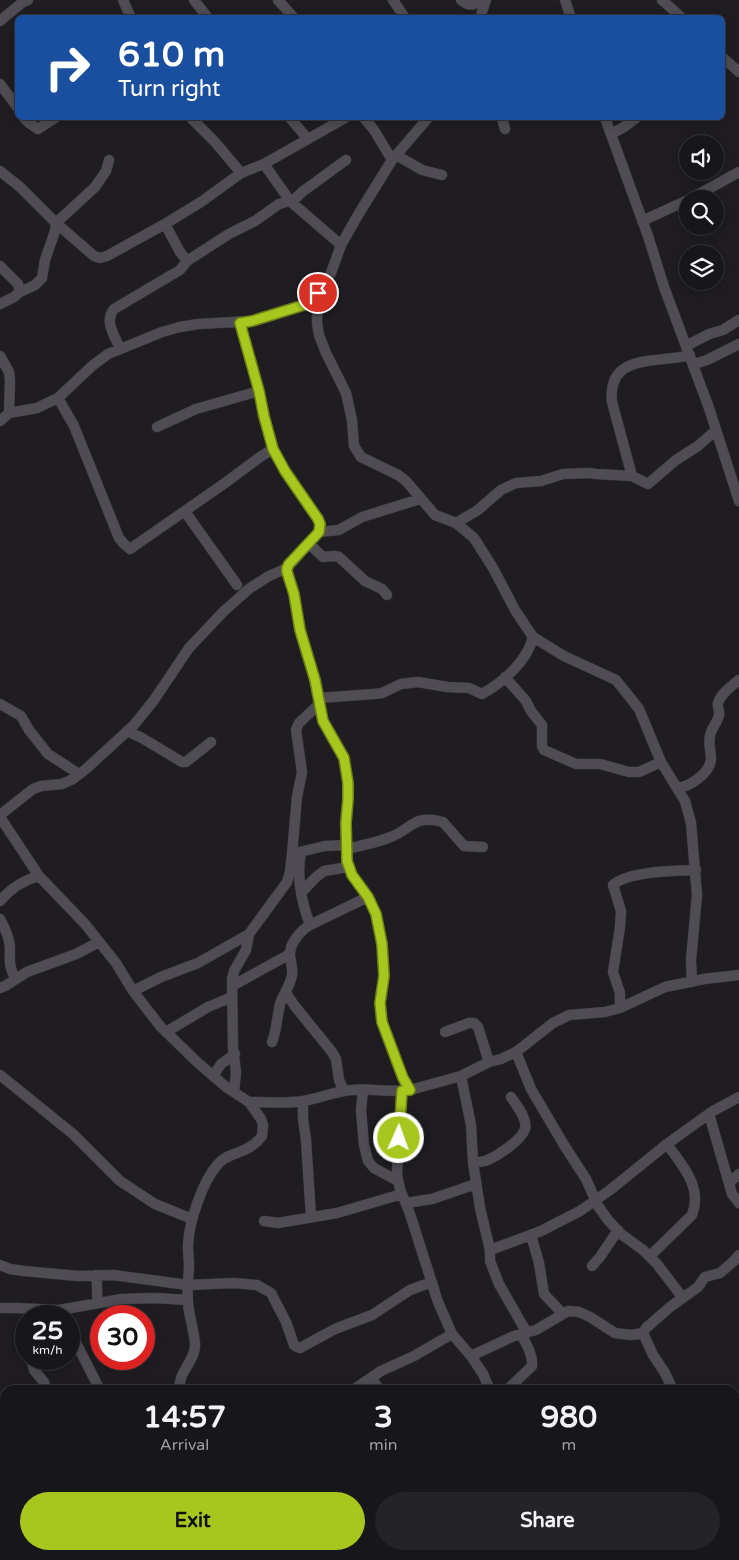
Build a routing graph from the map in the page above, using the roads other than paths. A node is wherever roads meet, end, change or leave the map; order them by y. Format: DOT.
graph roads {
  1 [pos="28,0"];
  2 [pos="123,0"];
  3 [pos="194,0"];
  4 [pos="278,0"];
  5 [pos="393,0"];
  6 [pos="461,0"];
  7 [pos="484,0"];
  8 [pos="565,0"];
  9 [pos="662,0"];
  10 [pos="130,15"];
  11 [pos="206,15"];
  12 [pos="291,15"];
  13 [pos="403,15"];
  14 [pos="481,15"];
  15 [pos="570,15"];
  16 [pos="679,15"];
  17 [pos="0,21"];
  18 [pos="725,60"];
  19 [pos="739,72"];
  20 [pos="0,84"];
  21 [pos="15,104"];
  22 [pos="26,120"];
  23 [pos="52,120"];
  24 [pos="193,120"];
  25 [pos="292,120"];
  26 [pos="342,120"];
  27 [pos="366,120"];
  28 [pos="426,120"];
  29 [pos="502,120"];
  30 [pos="606,120"];
  31 [pos="633,120"];
  32 [pos="505,130"];
  33 [pos="611,134"];
  34 [pos="307,138"];
  35 [pos="394,158"];
  36 [pos="109,160"];
  37 [pos="346,160"];
  38 [pos="264,164"];
  39 [pos="0,171"];
  40 [pos="739,172"];
  41 [pos="241,173"];
  42 [pos="442,175"];
  43 [pos="706,190"];
  44 [pos="291,202"];
  45 [pos="679,204"];
  46 [pos="642,221"];
  47 [pos="56,222"];
  48 [pos="166,224"];
  49 [pos="341,245"];
  50 [pos="188,261"];
  51 [pos="0,266"];
  52 [pos="20,292"];
  53 [pos="318,293"];
  54 [pos="0,304"];
  55 [pos="739,320"];
  56 [pos="240,323"];
  57 [pos="739,344"];
  58 [pos="120,348"];
  59 [pos="690,355"];
  60 [pos="0,356"];
  61 [pos="259,391"];
  62 [pos="58,398"];
  63 [pos="9,412"];
  64 [pos="0,421"];
  65 [pos="157,427"];
  66 [pos="716,430"];
  67 [pos="273,449"];
  68 [pos="632,476"];
  69 [pos="420,499"];
  70 [pos="739,500"];
  71 [pos="187,510"];
  72 [pos="456,523"];
  73 [pos="319,532"];
  74 [pos="309,544"];
  75 [pos="287,568"];
  76 [pos="237,585"];
  77 [pos="387,595"];
  78 [pos="533,637"];
  79 [pos="505,677"];
  80 [pos="739,680"];
  81 [pos="318,701"];
  82 [pos="0,704"];
  83 [pos="127,731"];
  84 [pos="211,742"];
  85 [pos="661,762"];
  86 [pos="79,774"];
  87 [pos="678,788"];
  88 [pos="0,816"];
  89 [pos="483,846"];
  90 [pos="346,847"];
  91 [pos="296,853"];
  92 [pos="348,867"];
  93 [pos="696,870"];
  94 [pos="39,876"];
  95 [pos="301,894"];
  96 [pos="368,897"];
  97 [pos="0,901"];
  98 [pos="0,919"];
  99 [pos="310,925"];
  100 [pos="249,934"];
  101 [pos="100,942"];
  102 [pos="290,954"];
  103 [pos="739,975"];
  104 [pos="16,979"];
  105 [pos="692,982"];
  106 [pos="232,986"];
  107 [pos="0,988"];
  108 [pos="133,991"];
  109 [pos="286,993"];
  110 [pos="232,996"];
  111 [pos="620,1008"];
  112 [pos="166,1032"];
  113 [pos="445,1032"];
  114 [pos="272,1042"];
  115 [pos="516,1052"];
  116 [pos="235,1054"];
  117 [pos="489,1062"];
  118 [pos="0,1075"];
  119 [pos="213,1076"];
  120 [pos="461,1076"];
  121 [pos="363,1090"];
  122 [pos="344,1091"];
  123 [pos="406,1091"];
  124 [pos="234,1092"];
  125 [pos="739,1096"];
  126 [pos="511,1097"];
  127 [pos="303,1101"];
  128 [pos="249,1102"];
  129 [pos="276,1102"];
  130 [pos="710,1114"];
  131 [pos="261,1119"];
  132 [pos="667,1144"];
  133 [pos="473,1162"];
  134 [pos="739,1174"];
  135 [pos="398,1181"];
  136 [pos="729,1183"];
  137 [pos="476,1184"];
  138 [pos="404,1198"];
  139 [pos="595,1201"];
  140 [pos="739,1204"];
  141 [pos="311,1217"];
  142 [pos="192,1218"];
  143 [pos="264,1221"];
  144 [pos="618,1230"];
  145 [pos="532,1235"];
  146 [pos="490,1250"];
  147 [pos="739,1255"];
  148 [pos="650,1256"];
  149 [pos="0,1265"];
  150 [pos="592,1266"];
  151 [pos="96,1275"];
  152 [pos="432,1282"];
  153 [pos="188,1285"];
  154 [pos="683,1298"];
  155 [pos="187,1300"];
  156 [pos="98,1302"];
  157 [pos="0,1308"];
  158 [pos="15,1308"];
  159 [pos="80,1308"];
  160 [pos="562,1313"];
  161 [pos="643,1333"];
  162 [pos="452,1334"];
  163 [pos="524,1334"];
  164 [pos="80,1350"];
  165 [pos="471,1356"];
  166 [pos="34,1370"];
  167 [pos="371,1378"];
  168 [pos="45,1385"];
  169 [pos="98,1385"];
  170 [pos="180,1385"];
  171 [pos="360,1385"];
  172 [pos="376,1385"];
  173 [pos="488,1385"];
  174 [pos="514,1385"];
  175 [pos="671,1385"];
  1 -- 17 [label="street"];
  2 -- 10 [label="street"];
  3 -- 11 [label="street"];
  4 -- 12 [label="street"];
  5 -- 13 [label="street"];
  6 -- 7 [label="street"];
  7 -- 14 [label="street"];
  8 -- 15 [label="street"];
  9 -- 16 [label="street"];
  18 -- 19 [label="street"];
  20 -- 21 [label="street"];
  22 -- 23 [label="street"];
  24 -- 41 [label="street"];
  25 -- 34 [label="street"];
  26 -- 34 [label="street"];
  27 -- 35 [label="street"];
  28 -- 35 [label="street"];
  29 -- 32 [label="street"];
  30 -- 33 [label="street"];
  31 -- 33 [label="street"];
  33 -- 46 [label="street"];
  34 -- 38 [label="street"];
  35 -- 42 [label="street"];
  35 -- 49 [label="street"];
  36 -- 47 [label="street"];
  37 -- 44 [label="street"];
  38 -- 41 [label="street"];
  38 -- 44 [label="street"];
  39 -- 47 [label="street"];
  40 -- 43 [label="street"];
  41 -- 48 [label="street"];
  44 -- 49 [label="street"];
  44 -- 50 [label="street"];
  45 -- 46 [label="street"];
  46 -- 59 [label="street"];
  47 -- 48 [label="street"];
  47 -- 52 [label="street"];
  48 -- 50 [label="street"];
  49 -- 53 [label="street"];
  50 -- 58 [label="street"];
  51 -- 52 [label="street"];
  52 -- 54 [label="street"];
  53 -- 56 [label="street"];
  53 -- 69 [label="street"];
  55 -- 59 [label="street"];
  56 -- 58 [label="street"];
  56 -- 61 [label="street"];
  57 -- 59 [label="street"];
  58 -- 62 [label="street"];
  59 -- 66 [label="street"];
  59 -- 68 [label="street"];
  60 -- 63 [label="street"];
  61 -- 65 [label="street"];
  61 -- 67 [label="street"];
  62 -- 63 [label="street"];
  62 -- 71 [label="street"];
  63 -- 64 [label="street"];
  66 -- 68 [label="street"];
  66 -- 70 [label="street"];
  67 -- 71 [label="street"];
  67 -- 73 [label="street"];
  68 -- 72 [label="street"];
  69 -- 72 [label="street"];
  69 -- 73 [label="street"];
  71 -- 76 [label="street"];
  72 -- 78 [label="street"];
  73 -- 74 [label="street"];
  74 -- 75 [label="street"];
  74 -- 77 [label="street"];
  75 -- 81 [label="street"];
  75 -- 83 [label="street"];
  78 -- 79 [label="street"];
  78 -- 85 [label="street"];
  79 -- 81 [label="street"];
  79 -- 85 [label="street"];
  80 -- 87 [label="street"];
  81 -- 90 [label="street"];
  81 -- 91 [label="street"];
  82 -- 86 [label="street"];
  83 -- 84 [label="street"];
  83 -- 86 [label="street"];
  85 -- 87 [label="street"];
  86 -- 88 [label="street"];
  87 -- 93 [label="street"];
  88 -- 94 [label="street"];
  89 -- 90 [label="street"];
  90 -- 91 [label="street"];
  90 -- 92 [label="street"];
  91 -- 95 [label="street"];
  91 -- 100 [label="street"];
  92 -- 95 [label="street"];
  92 -- 96 [label="street"];
  93 -- 105 [label="street"];
  93 -- 111 [label="street"];
  94 -- 97 [label="street"];
  94 -- 101 [label="street"];
  95 -- 99 [label="street"];
  96 -- 99 [label="street"];
  96 -- 123 [label="street"];
  98 -- 104 [label="street"];
  99 -- 102 [label="street"];
  100 -- 106 [label="street"];
  100 -- 108 [label="street"];
  101 -- 104 [label="street"];
  101 -- 108 [label="street"];
  102 -- 106 [label="street"];
  102 -- 109 [label="street"];
  103 -- 105 [label="street"];
  104 -- 107 [label="street"];
  105 -- 111 [label="street"];
  106 -- 110 [label="street"];
  108 -- 112 [label="street"];
  109 -- 114 [label="street"];
  109 -- 122 [label="street"];
  110 -- 112 [label="street"];
  110 -- 116 [label="street"];
  111 -- 115 [label="street"];
  112 -- 119 [label="street"];
  113 -- 117 [label="street"];
  115 -- 117 [label="street"];
  115 -- 139 [label="street"];
  116 -- 119 [label="street"];
  116 -- 124 [label="street"];
  117 -- 120 [label="street"];
  118 -- 142 [label="street"];
  119 -- 124 [label="street"];
  120 -- 123 [label="street"];
  120 -- 133 [label="street"];
  121 -- 122 [label="street"];
  121 -- 123 [label="street"];
  121 -- 135 [label="street"];
  122 -- 127 [label="street"];
  123 -- 135 [label="street"];
  124 -- 128 [label="street"];
  125 -- 130 [label="street"];
  126 -- 133 [label="street"];
  127 -- 129 [label="street"];
  127 -- 141 [label="street"];
  128 -- 129 [label="street"];
  128 -- 131 [label="street"];
  129 -- 131 [label="street"];
  130 -- 132 [label="street"];
  130 -- 136 [label="street"];
  131 -- 142 [label="street"];
  132 -- 139 [label="street"];
  132 -- 148 [label="street"];
  133 -- 137 [label="street"];
  134 -- 136 [label="street"];
  135 -- 138 [label="street"];
  136 -- 140 [label="street"];
  137 -- 138 [label="street"];
  137 -- 146 [label="street"];
  138 -- 141 [label="street"];
  138 -- 152 [label="street"];
  139 -- 144 [label="street"];
  139 -- 145 [label="street"];
  141 -- 143 [label="street"];
  142 -- 153 [label="street"];
  144 -- 148 [label="street"];
  144 -- 150 [label="street"];
  145 -- 146 [label="street"];
  145 -- 160 [label="street"];
  146 -- 163 [label="street"];
  147 -- 154 [label="street"];
  148 -- 154 [label="street"];
  149 -- 151 [label="street"];
  151 -- 153 [label="street"];
  151 -- 156 [label="street"];
  152 -- 153 [label="street"];
  152 -- 162 [label="street"];
  153 -- 155 [label="street"];
  154 -- 161 [label="street"];
  155 -- 156 [label="street"];
  155 -- 170 [label="street"];
  156 -- 159 [label="street"];
  157 -- 158 [label="street"];
  160 -- 161 [label="street"];
  160 -- 163 [label="street"];
  161 -- 175 [label="street"];
  162 -- 165 [label="street"];
  162 -- 167 [label="street"];
  163 -- 165 [label="street"];
  163 -- 174 [label="street"];
  164 -- 169 [label="street"];
  165 -- 173 [label="street"];
  166 -- 168 [label="street"];
  167 -- 171 [label="street"];
  167 -- 172 [label="street"];
}
